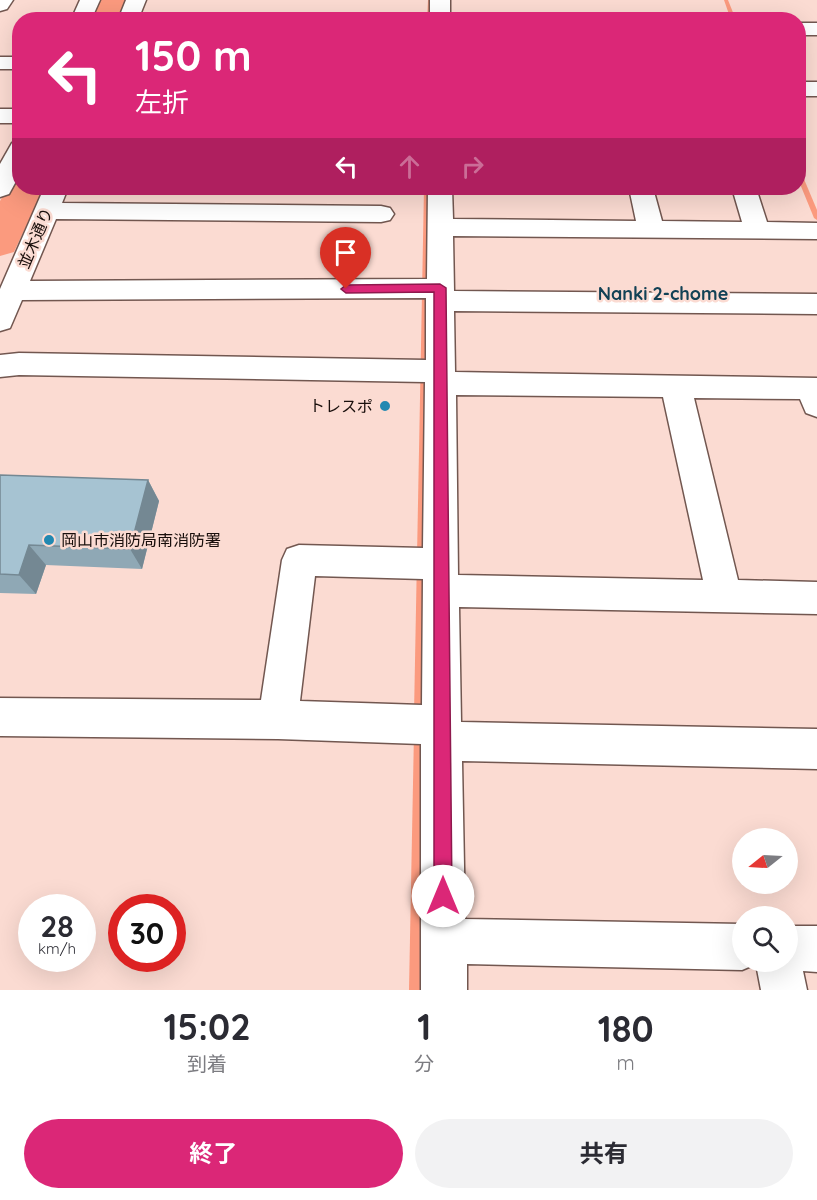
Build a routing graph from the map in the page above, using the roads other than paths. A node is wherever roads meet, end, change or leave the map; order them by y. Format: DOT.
graph roads {
  1 [pos="3,0"];
  2 [pos="0,5"];
  3 [pos="12,162"];
  4 [pos="2,180"];
  5 [pos="440,195"];
  6 [pos="643,195"];
  7 [pos="746,195"];
  8 [pos="51,199"];
  9 [pos="381,214"];
  10 [pos="439,227"];
  11 [pos="651,229"];
  12 [pos="757,230"];
  13 [pos="817,231"];
  14 [pos="13,291"];
  15 [pos="433,291"];
  16 [pos="817,304"];
  17 [pos="0,321"];
  18 [pos="0,366"];
  19 [pos="431,374"];
  20 [pos="676,386"];
  21 [pos="817,405"];
  22 [pos="431,571"];
  23 [pos="724,596"];
  24 [pos="817,598"];
  25 [pos="0,717"];
  26 [pos="278,720"];
  27 [pos="430,728"];
  28 [pos="817,749"];
  29 [pos="443,941"];
  30 [pos="732,947"];
  31 [pos="798,948"];
  32 [pos="817,949"];
  33 [pos="780,972"];
  34 [pos="444,990"];
  35 [pos="784,990"];
  1 -- 2 [label="street"];
  3 -- 4 [label="street"];
  5 -- 10 [label="street"];
  6 -- 11 [label="street"];
  7 -- 12 [label="street"];
  8 -- 9 [label="street"];
  8 -- 14 [label="street, 並木通り"];
  10 -- 11 [label="street"];
  10 -- 15 [label="street"];
  11 -- 12 [label="street"];
  12 -- 13 [label="street"];
  14 -- 15 [label="street"];
  14 -- 17 [label="street, 並木通り"];
  15 -- 16 [label="street"];
  15 -- 19 [label="street"];
  18 -- 19 [label="street"];
  19 -- 20 [label="street"];
  19 -- 22 [label="street"];
  20 -- 21 [label="street"];
  20 -- 23 [label="street"];
  22 -- 23 [label="street"];
  22 -- 26 [label="street"];
  22 -- 27 [label="street"];
  23 -- 24 [label="street"];
  25 -- 26 [label="street"];
  26 -- 27 [label="street"];
  27 -- 28 [label="street"];
  27 -- 29 [label="street"];
  29 -- 30 [label="street"];
  29 -- 34 [label="street"];
  31 -- 32 [label="street"];
  33 -- 35 [label="street"];
}
